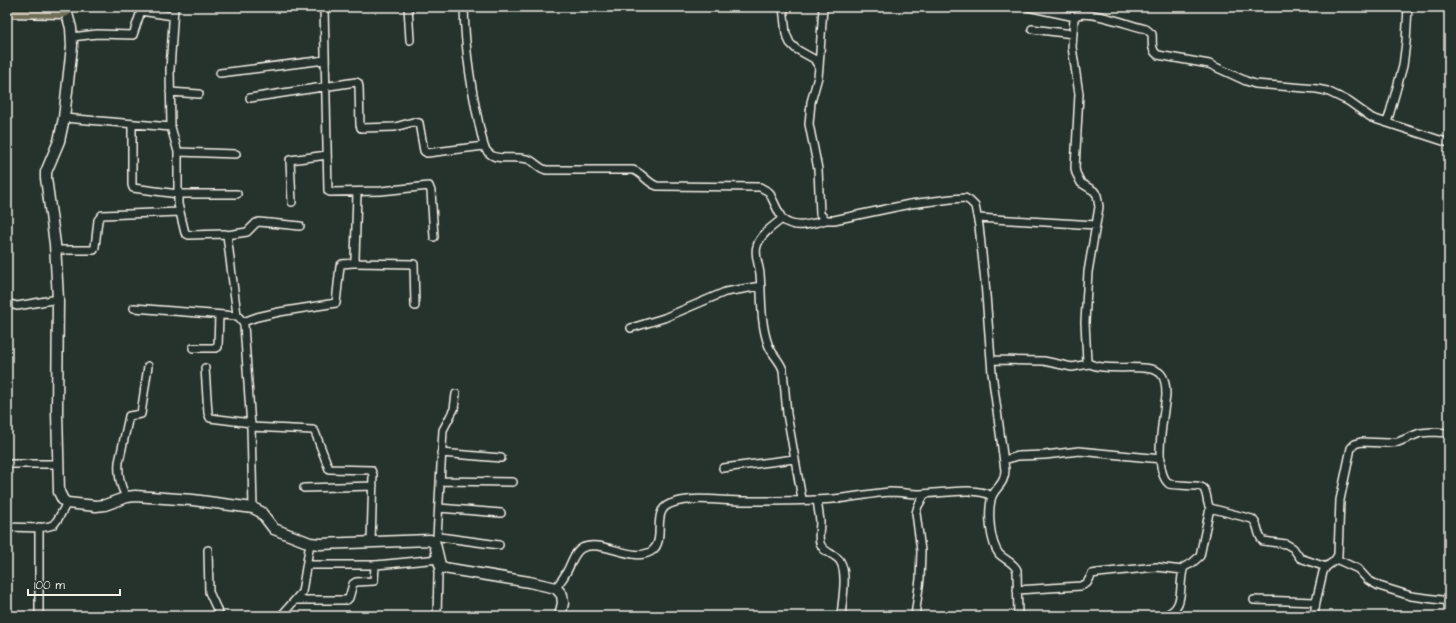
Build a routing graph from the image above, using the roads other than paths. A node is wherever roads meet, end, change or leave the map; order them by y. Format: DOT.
graph roads {
  1 [pos="174,7"];
  2 [pos="324,7"];
  3 [pos="408,7"];
  4 [pos="464,7"];
  5 [pos="783,7"];
  6 [pos="823,7"];
  7 [pos="1028,7"];
  8 [pos="1408,7"];
  9 [pos="67,8"];
  10 [pos="7,11"];
  11 [pos="173,16"];
  12 [pos="1075,18"];
  13 [pos="1032,29"];
  14 [pos="1073,34"];
  15 [pos="72,37"];
  16 [pos="410,40"];
  17 [pos="325,60"];
  18 [pos="819,67"];
  19 [pos="220,73"];
  20 [pos="326,86"];
  21 [pos="170,92"];
  22 [pos="199,94"];
  23 [pos="250,98"];
  24 [pos="64,118"];
  25 [pos="1387,123"];
  26 [pos="132,124"];
  27 [pos="171,127"];
  28 [pos="1449,142"];
  29 [pos="484,146"];
  30 [pos="178,152"];
  31 [pos="236,154"];
  32 [pos="327,155"];
  33 [pos="357,192"];
  34 [pos="178,194"];
  35 [pos="237,194"];
  36 [pos="292,202"];
  37 [pos="180,212"];
  38 [pos="978,218"];
  39 [pos="782,219"];
  40 [pos="826,220"];
  41 [pos="300,226"];
  42 [pos="1096,226"];
  43 [pos="227,235"];
  44 [pos="434,237"];
  45 [pos="55,250"];
  46 [pos="354,263"];
  47 [pos="761,286"];
  48 [pos="58,299"];
  49 [pos="7,303"];
  50 [pos="415,306"];
  51 [pos="134,308"];
  52 [pos="219,315"];
  53 [pos="237,316"];
  54 [pos="243,322"];
  55 [pos="631,328"];
  56 [pos="193,348"];
  57 [pos="991,360"];
  58 [pos="1089,364"];
  59 [pos="148,366"];
  60 [pos="205,368"];
  61 [pos="456,394"];
  62 [pos="251,425"];
  63 [pos="1449,434"];
  64 [pos="441,453"];
  65 [pos="501,458"];
  66 [pos="794,458"];
  67 [pos="1161,458"];
  68 [pos="1004,460"];
  69 [pos="7,464"];
  70 [pos="58,464"];
  71 [pos="723,468"];
  72 [pos="440,481"];
  73 [pos="513,482"];
  74 [pos="373,486"];
  75 [pos="304,488"];
  76 [pos="925,494"];
  77 [pos="992,496"];
  78 [pos="127,497"];
  79 [pos="802,499"];
  80 [pos="817,500"];
  81 [pos="67,503"];
  82 [pos="253,508"];
  83 [pos="439,508"];
  84 [pos="1210,508"];
  85 [pos="501,512"];
  86 [pos="7,527"];
  87 [pos="39,527"];
  88 [pos="436,540"];
  89 [pos="371,542"];
  90 [pos="310,543"];
  91 [pos="500,545"];
  92 [pos="208,550"];
  93 [pos="1336,559"];
  94 [pos="440,562"];
  95 [pos="307,565"];
  96 [pos="375,565"];
  97 [pos="1326,567"];
  98 [pos="1182,570"];
  99 [pos="556,588"];
  100 [pos="1017,590"];
  101 [pos="296,600"];
  102 [pos="1254,600"];
  103 [pos="1449,601"];
  104 [pos="1316,602"];
  105 [pos="39,615"];
  106 [pos="220,616"];
  107 [pos="281,616"];
  108 [pos="436,616"];
  109 [pos="560,616"];
  110 [pos="841,616"];
  111 [pos="915,616"];
  112 [pos="1018,616"];
  113 [pos="1163,616"];
  114 [pos="1314,616"];
  1 -- 11 [label="street"];
  2 -- 17 [label="street"];
  3 -- 16 [label="street"];
  4 -- 29 [label="street"];
  5 -- 18 [label="street"];
  6 -- 18 [label="street"];
  7 -- 12 [label="street"];
  8 -- 25 [label="street"];
  9 -- 10 [label="main road"];
  9 -- 15 [label="street"];
  11 -- 15 [label="street"];
  11 -- 21 [label="street"];
  12 -- 14 [label="street"];
  12 -- 25 [label="street"];
  13 -- 14 [label="street"];
  14 -- 42 [label="street"];
  15 -- 24 [label="street"];
  17 -- 19 [label="street"];
  17 -- 20 [label="street"];
  18 -- 40 [label="street"];
  20 -- 23 [label="street"];
  20 -- 29 [label="street"];
  20 -- 32 [label="street"];
  21 -- 22 [label="street"];
  21 -- 27 [label="street"];
  24 -- 26 [label="street"];
  24 -- 45 [label="street"];
  25 -- 28 [label="street"];
  26 -- 27 [label="street"];
  26 -- 34 [label="street"];
  27 -- 30 [label="street"];
  29 -- 39 [label="street"];
  30 -- 31 [label="street"];
  30 -- 34 [label="street"];
  32 -- 33 [label="street"];
  32 -- 36 [label="street"];
  33 -- 44 [label="street"];
  33 -- 46 [label="street"];
  34 -- 35 [label="street"];
  34 -- 37 [label="street"];
  37 -- 43 [label="street"];
  37 -- 45 [label="street"];
  38 -- 40 [label="street"];
  38 -- 42 [label="street"];
  38 -- 57 [label="street"];
  39 -- 40 [label="street"];
  39 -- 47 [label="street"];
  41 -- 43 [label="street"];
  42 -- 58 [label="street"];
  43 -- 53 [label="street"];
  45 -- 48 [label="street"];
  46 -- 50 [label="street"];
  46 -- 54 [label="street"];
  47 -- 55 [label="street"];
  47 -- 66 [label="street"];
  48 -- 49 [label="street"];
  48 -- 70 [label="street"];
  51 -- 52 [label="street"];
  52 -- 53 [label="street"];
  52 -- 56 [label="street"];
  53 -- 54 [label="street"];
  54 -- 62 [label="street"];
  57 -- 58 [label="street"];
  57 -- 68 [label="street"];
  58 -- 67 [label="street"];
  59 -- 78 [label="street"];
  60 -- 62 [label="street"];
  61 -- 64 [label="street"];
  62 -- 74 [label="street"];
  62 -- 82 [label="street"];
  63 -- 93 [label="street"];
  64 -- 65 [label="street"];
  64 -- 72 [label="street"];
  66 -- 71 [label="street"];
  66 -- 79 [label="street"];
  67 -- 68 [label="street"];
  67 -- 84 [label="street"];
  68 -- 77 [label="street"];
  69 -- 70 [label="street"];
  70 -- 81 [label="street"];
  72 -- 73 [label="street"];
  72 -- 83 [label="street"];
  74 -- 75 [label="street"];
  74 -- 89 [label="street"];
  76 -- 77 [label="street"];
  76 -- 80 [label="street"];
  76 -- 111 [label="street"];
  77 -- 100 [label="street"];
  78 -- 81 [label="street"];
  78 -- 82 [label="street"];
  79 -- 80 [label="street"];
  79 -- 99 [label="street"];
  80 -- 110 [label="street"];
  81 -- 87 [label="street"];
  82 -- 90 [label="street"];
  83 -- 85 [label="street"];
  83 -- 88 [label="street"];
  84 -- 97 [label="street"];
  84 -- 98 [label="street"];
  86 -- 87 [label="street"];
  87 -- 105 [label="street"];
  88 -- 89 [label="street"];
  88 -- 91 [label="street"];
  88 -- 94 [label="street"];
  89 -- 90 [label="street"];
  90 -- 95 [label="street"];
  92 -- 106 [label="street"];
  93 -- 97 [label="street"];
  93 -- 103 [label="street"];
  94 -- 96 [label="street"];
  94 -- 99 [label="street"];
  94 -- 108 [label="street"];
  95 -- 96 [label="street"];
  95 -- 101 [label="street"];
  96 -- 101 [label="street"];
  97 -- 104 [label="street"];
  98 -- 100 [label="street"];
  98 -- 113 [label="street"];
  99 -- 109 [label="street"];
  100 -- 112 [label="street"];
  101 -- 107 [label="street"];
  102 -- 104 [label="street"];
  104 -- 114 [label="street"];
}
